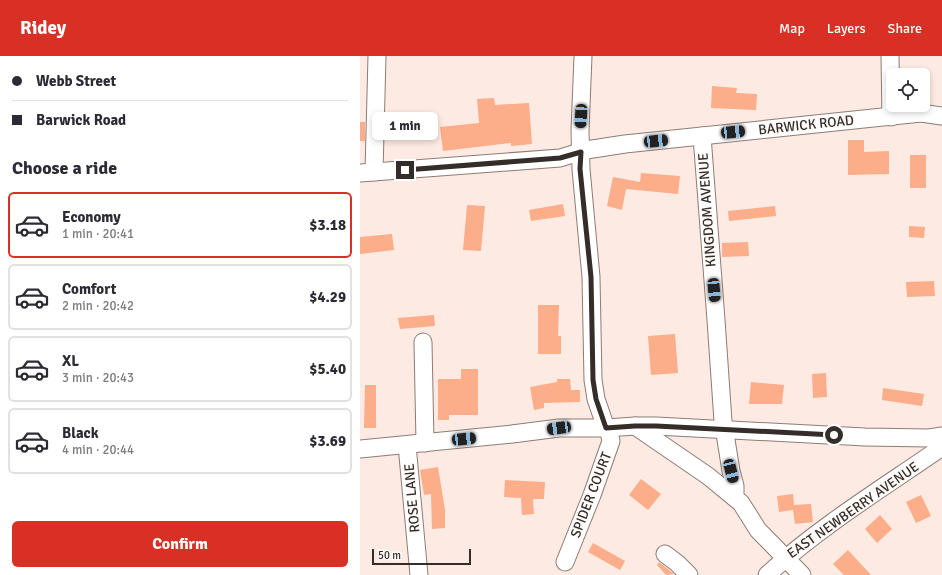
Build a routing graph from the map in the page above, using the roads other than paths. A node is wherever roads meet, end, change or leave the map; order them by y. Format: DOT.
graph roads {
  1 [pos="377,56"];
  2 [pos="583,56"];
  3 [pos="890,56"];
  4 [pos="891,116"];
  5 [pos="942,116"];
  6 [pos="702,136"];
  7 [pos="581,152"];
  8 [pos="367,173"];
  9 [pos="423,342"];
  10 [pos="635,426"];
  11 [pos="606,428"];
  12 [pos="724,429"];
  13 [pos="942,436"];
  14 [pos="425,443"];
  15 [pos="407,445"];
  16 [pos="942,447"];
  17 [pos="360,449"];
  18 [pos="735,498"];
  19 [pos="664,554"];
  20 [pos="785,558"];
  21 [pos="565,562"];
  22 [pos="419,575"];
  23 [pos="689,575"];
  24 [pos="767,575"];
  25 [pos="802,575"];
  1 -- 8 [label="street"];
  2 -- 7 [label="street, SPIDER COURT"];
  3 -- 4 [label="street"];
  4 -- 5 [label="street, BARWICK ROAD"];
  4 -- 6 [label="street, BARWICK ROAD"];
  6 -- 7 [label="street, BARWICK ROAD"];
  6 -- 12 [label="street, KINGDOM AVENUE"];
  7 -- 8 [label="street, BARWICK ROAD"];
  7 -- 11 [label="street, SPIDER COURT"];
  9 -- 14 [label="street"];
  10 -- 11 [label="street"];
  10 -- 12 [label="street"];
  10 -- 18 [label="street"];
  11 -- 14 [label="street"];
  11 -- 21 [label="street, SPIDER COURT"];
  12 -- 13 [label="street"];
  12 -- 18 [label="street, KINGDOM AVENUE"];
  14 -- 15 [label="street"];
  15 -- 17 [label="street"];
  15 -- 22 [label="street, ROSE LANE"];
  16 -- 20 [label="street, EAST NEWBERRY AVENUE"];
  18 -- 20 [label="street"];
  19 -- 23 [label="street"];
  20 -- 24 [label="street, EAST NEWBERRY AVENUE"];
  20 -- 25 [label="street"];
}
